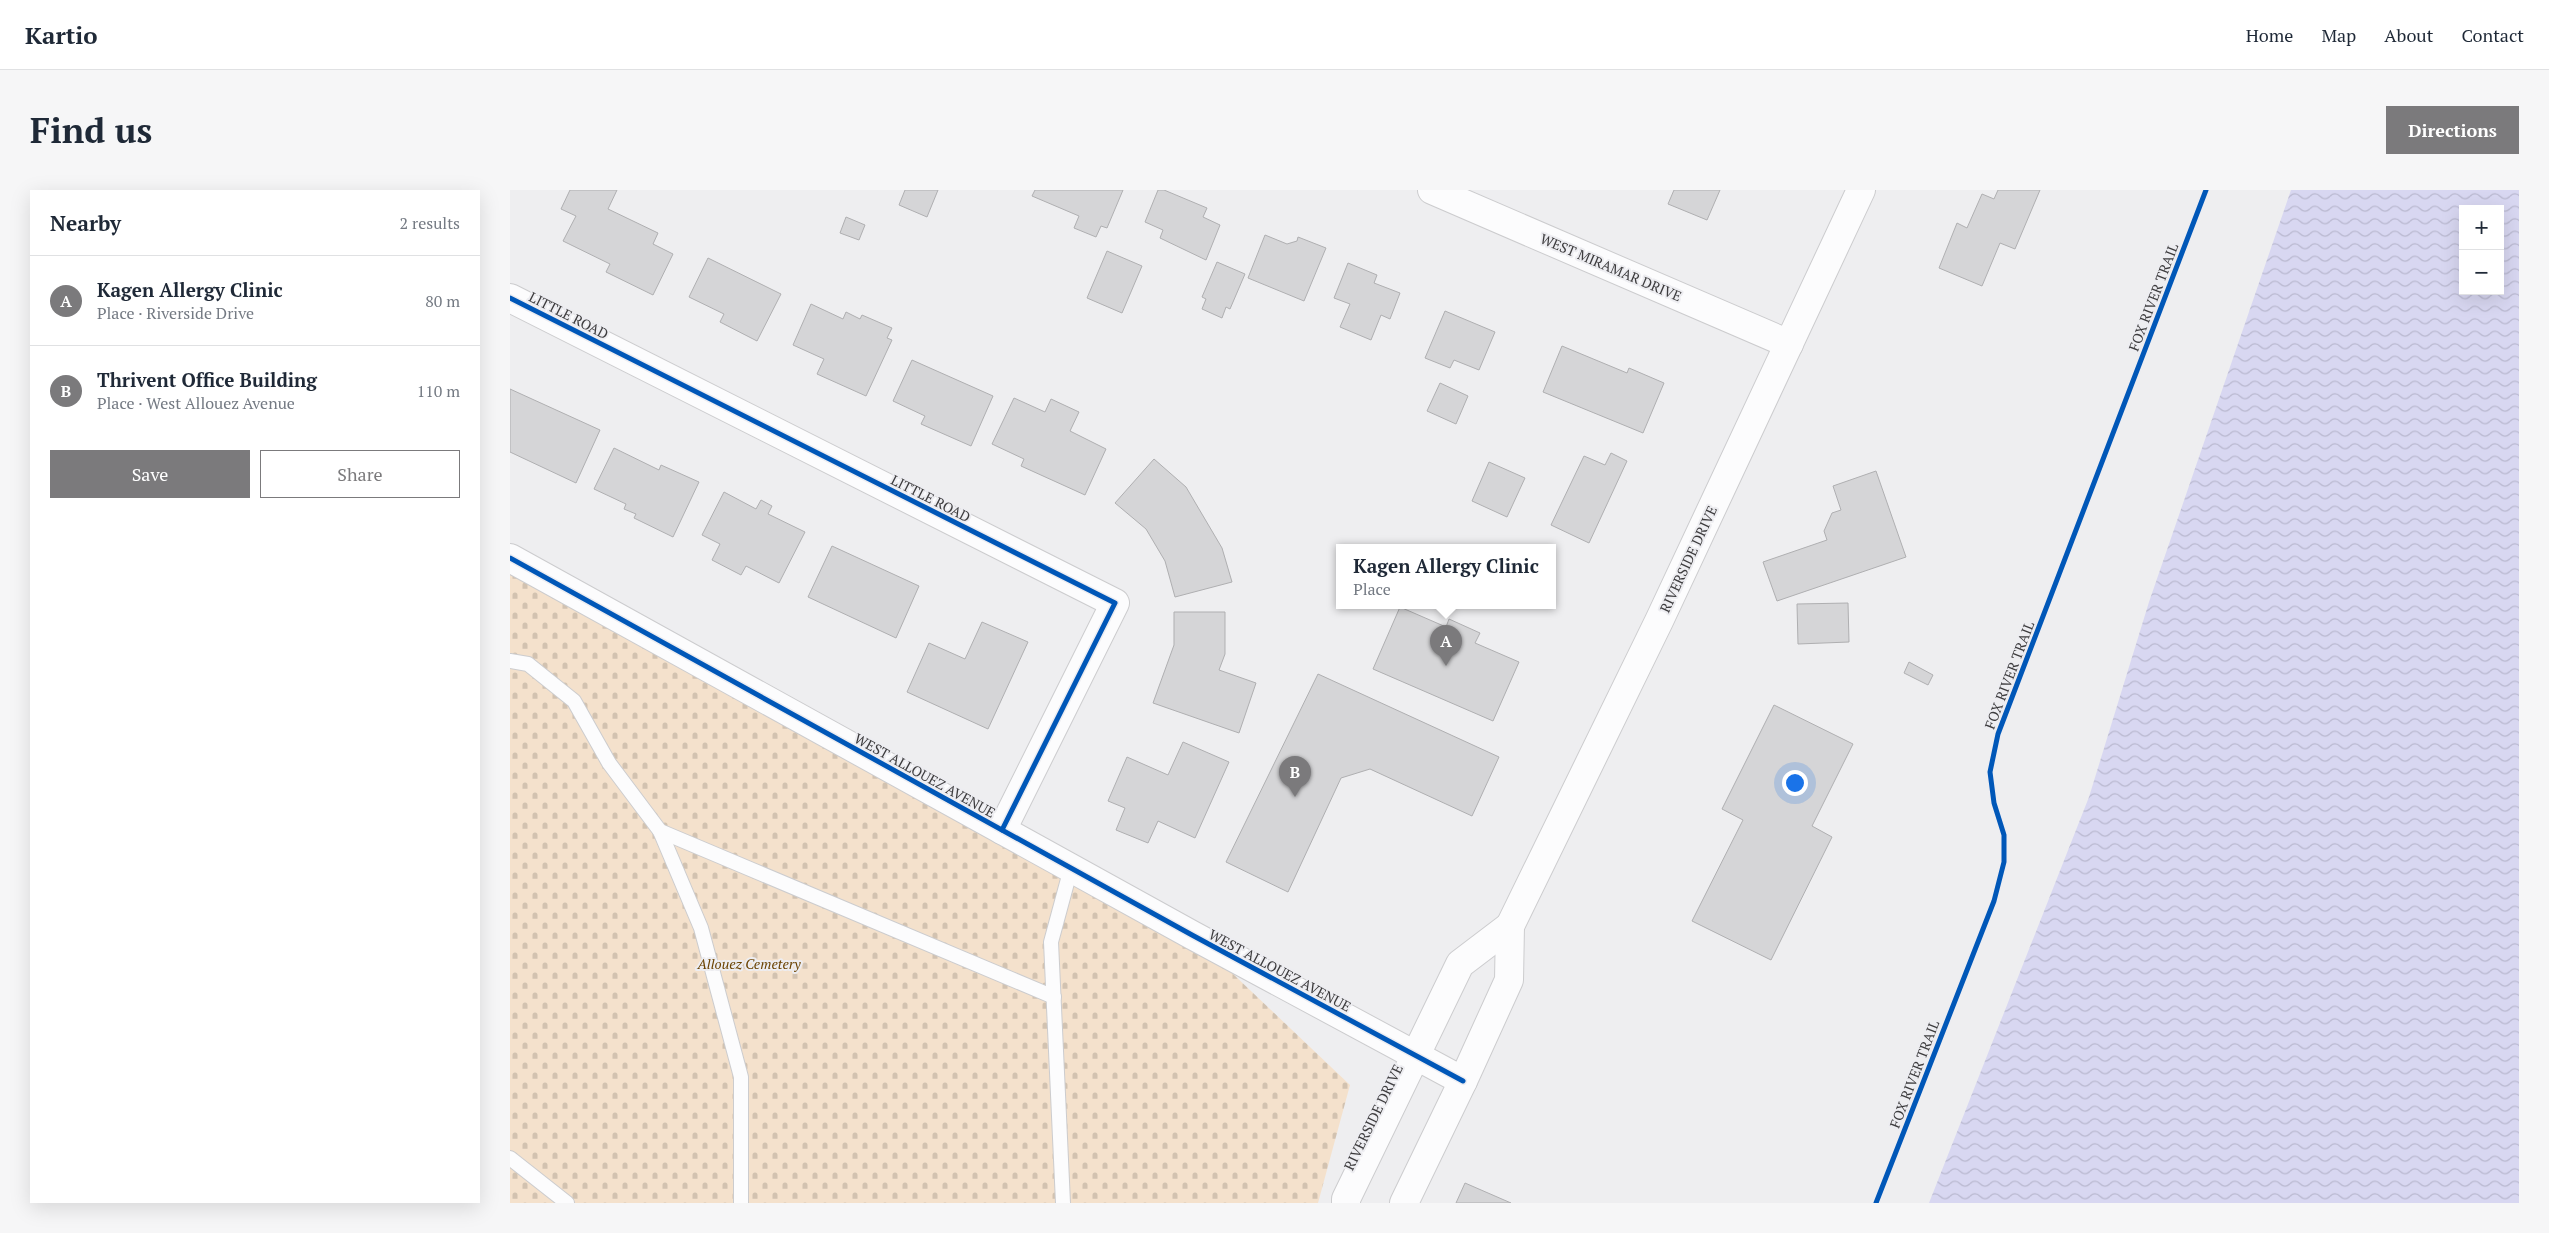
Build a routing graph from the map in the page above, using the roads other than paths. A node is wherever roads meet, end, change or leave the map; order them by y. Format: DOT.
graph roads {
  1 [pos="1432,190"];
  2 [pos="1862,190"];
  3 [pos="510,298"];
  4 [pos="1789,344"];
  5 [pos="510,558"];
  6 [pos="510,661"];
  7 [pos="1002,830"];
  8 [pos="660,831"];
  9 [pos="1070,868"];
  10 [pos="1510,926"];
  11 [pos="1054,997"];
  12 [pos="1415,1055"];
  13 [pos="1463,1081"];
  14 [pos="510,1158"];
  15 [pos="567,1203"];
  16 [pos="741,1203"];
  17 [pos="1063,1203"];
  18 [pos="1346,1203"];
  19 [pos="1404,1203"];
  1 -- 4 [label="street, WEST MIRAMAR DRIVE"];
  2 -- 4 [label="street, RIVERSIDE DRIVE"];
  3 -- 7 [label="street, LITTLE ROAD"];
  4 -- 10 [label="street, RIVERSIDE DRIVE"];
  5 -- 7 [label="street, WEST ALLOUEZ AVENUE"];
  6 -- 8 [label="lane"];
  7 -- 9 [label="street, WEST ALLOUEZ AVENUE"];
  8 -- 11 [label="lane"];
  8 -- 16 [label="lane"];
  9 -- 11 [label="lane"];
  9 -- 12 [label="street, WEST ALLOUEZ AVENUE"];
  10 -- 12 [label="street, RIVERSIDE DRIVE"];
  10 -- 13 [label="street, RIVERSIDE DRIVE"];
  11 -- 17 [label="lane"];
  12 -- 13 [label="street, WEST ALLOUEZ AVENUE"];
  12 -- 18 [label="street, RIVERSIDE DRIVE"];
  13 -- 19 [label="street, RIVERSIDE DRIVE"];
  14 -- 15 [label="lane"];
}
